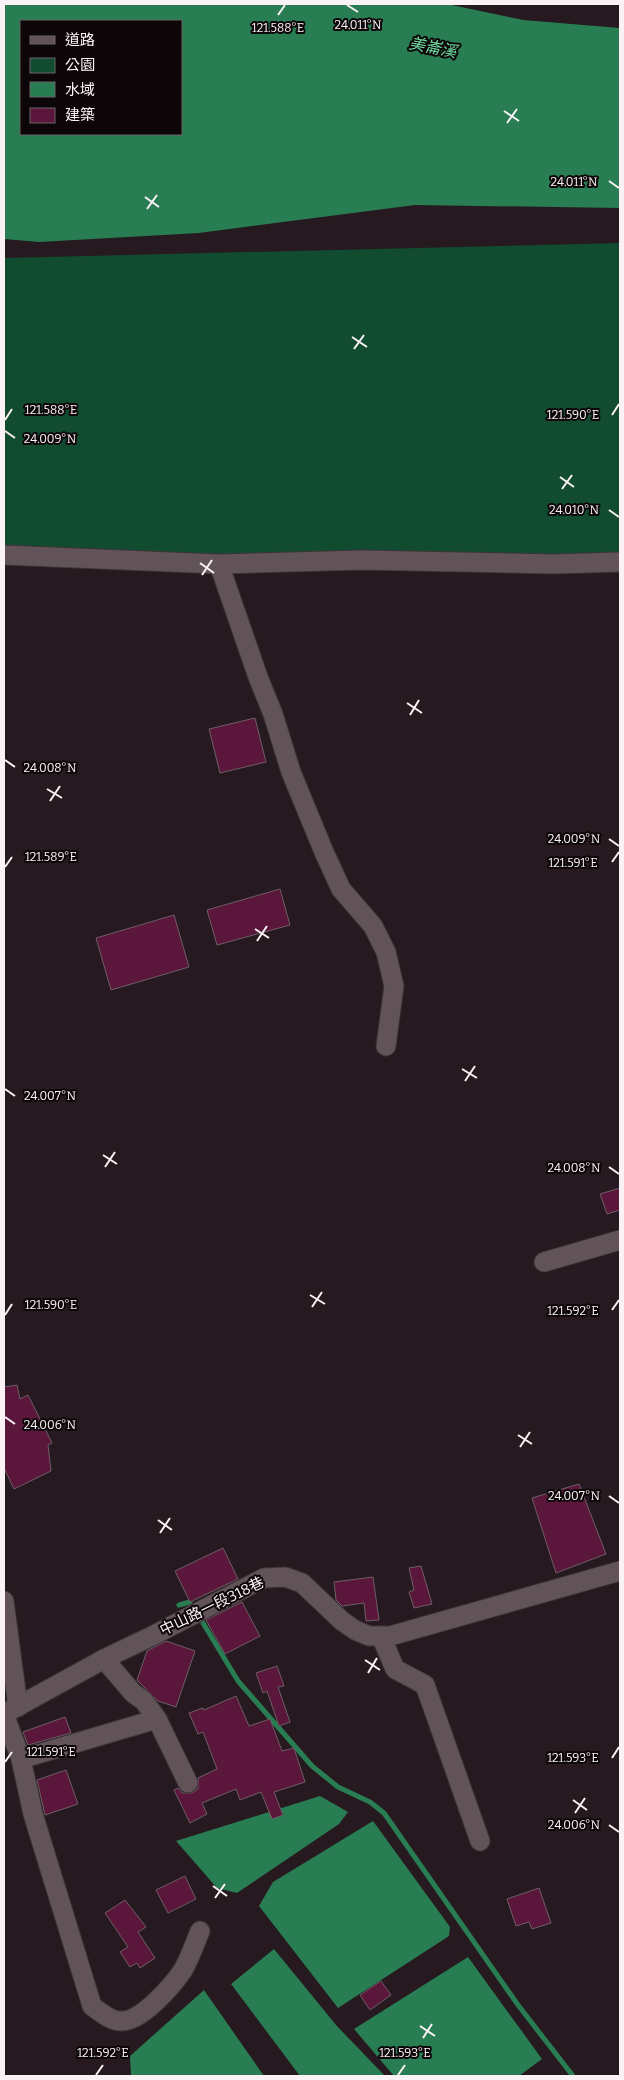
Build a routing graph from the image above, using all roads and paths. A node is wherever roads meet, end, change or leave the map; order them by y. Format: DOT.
graph roads {
  1 [pos="4,555"];
  2 [pos="620,562"];
  3 [pos="219,564"];
  4 [pos="386,1046"];
  5 [pos="620,1240"];
  6 [pos="544,1262"];
  7 [pos="620,1571"];
  8 [pos="4,1602"];
  9 [pos="382,1636"];
  10 [pos="104,1659"];
  11 [pos="9,1712"];
  12 [pos="157,1719"];
  13 [pos="22,1759"];
  14 [pos="188,1783"];
  15 [pos="480,1841"];
  16 [pos="200,1931"];
  1 -- 3 [label="street"];
  2 -- 3 [label="street"];
  3 -- 4 [label="street"];
  5 -- 6 [label="street"];
  7 -- 9 [label="street, 中山路一段318巷"];
  8 -- 11 [label="street"];
  9 -- 10 [label="street, 中山路一段318巷"];
  9 -- 15 [label="street"];
  10 -- 11 [label="street, 中山路一段318巷"];
  10 -- 12 [label="street"];
  11 -- 13 [label="street"];
  12 -- 13 [label="street"];
  12 -- 14 [label="street"];
  13 -- 16 [label="street"];
}
